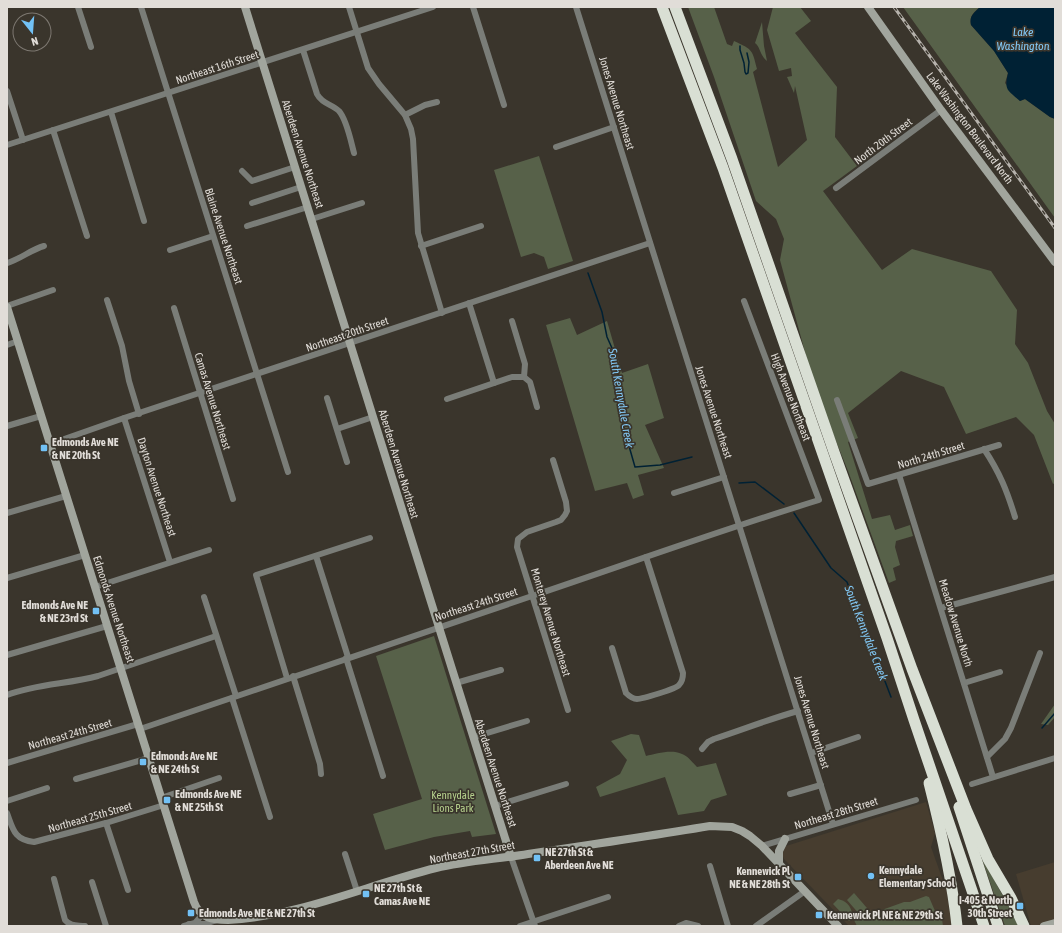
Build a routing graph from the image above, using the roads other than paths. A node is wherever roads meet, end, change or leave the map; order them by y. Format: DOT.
graph roads {
  1 [pos="78,7"];
  2 [pos="141,7"];
  3 [pos="245,7"];
  4 [pos="349,7"];
  5 [pos="432,7"];
  6 [pos="473,7"];
  7 [pos="576,7"];
  8 [pos="656,7"];
  9 [pos="662,7"];
  10 [pos="675,7"];
  11 [pos="868,7"];
  12 [pos="413,10"];
  13 [pos="357,32"];
  14 [pos="91,47"];
  15 [pos="302,50"];
  16 [pos="262,63"];
  17 [pos="684,65"];
  18 [pos="7,91"];
  19 [pos="168,93"];
  20 [pos="437,102"];
  21 [pos="504,104"];
  22 [pos="941,110"];
  23 [pos="111,112"];
  24 [pos="405,114"];
  25 [pos="614,128"];
  26 [pos="53,130"];
  27 [pos="23,140"];
  28 [pos="7,145"];
  29 [pos="556,147"];
  30 [pos="354,153"];
  31 [pos="295,166"];
  32 [pos="242,172"];
  33 [pos="301,187"];
  34 [pos="836,188"];
  35 [pos="252,203"];
  36 [pos="362,203"];
  37 [pos="308,207"];
  38 [pos="312,219"];
  39 [pos="144,221"];
  40 [pos="247,226"];
  41 [pos="480,226"];
  42 [pos="87,236"];
  43 [pos="213,236"];
  44 [pos="650,243"];
  45 [pos="44,246"];
  46 [pos="421,246"];
  47 [pos="170,250"];
  48 [pos="1055,262"];
  49 [pos="7,263"];
  50 [pos="54,290"];
  51 [pos="107,300"];
  52 [pos="744,301"];
  53 [pos="469,303"];
  54 [pos="7,307"];
  55 [pos="174,308"];
  56 [pos="442,313"];
  57 [pos="512,321"];
  58 [pos="18,341"];
  59 [pos="350,344"];
  60 [pos="7,345"];
  61 [pos="258,375"];
  62 [pos="524,377"];
  63 [pos="494,383"];
  64 [pos="200,394"];
  65 [pos="327,398"];
  66 [pos="447,399"];
  67 [pos="836,400"];
  68 [pos="537,407"];
  69 [pos="139,414"];
  70 [pos="41,416"];
  71 [pos="124,418"];
  72 [pos="373,418"];
  73 [pos="7,426"];
  74 [pos="337,429"];
  75 [pos="50,444"];
  76 [pos="999,445"];
  77 [pos="984,449"];
  78 [pos="553,460"];
  79 [pos="347,462"];
  80 [pos="288,472"];
  81 [pos="899,475"];
  82 [pos="724,477"];
  83 [pos="674,493"];
  84 [pos="66,496"];
  85 [pos="233,499"];
  86 [pos="819,500"];
  87 [pos="7,513"];
  88 [pos="1015,517"];
  89 [pos="739,524"];
  90 [pos="370,538"];
  91 [pos="209,550"];
  92 [pos="85,555"];
  93 [pos="316,556"];
  94 [pos="646,557"];
  95 [pos="170,562"];
  96 [pos="1055,577"];
  97 [pos="7,578"];
  98 [pos="95,587"];
  99 [pos="532,596"];
  100 [pos="204,597"];
  101 [pos="941,608"];
  102 [pos="107,626"];
  103 [pos="439,626"];
  104 [pos="216,636"];
  105 [pos="887,638"];
  106 [pos="612,648"];
  107 [pos="1040,653"];
  108 [pos="7,656"];
  109 [pos="347,658"];
  110 [pos="121,668"];
  111 [pos="912,669"];
  112 [pos="501,670"];
  113 [pos="1000,672"];
  114 [pos="290,677"];
  115 [pos="964,683"];
  116 [pos="456,684"];
  117 [pos="7,695"];
  118 [pos="234,697"];
  119 [pos="568,710"];
  120 [pos="798,711"];
  121 [pos="528,721"];
  122 [pos="139,727"];
  123 [pos="474,737"];
  124 [pos="858,737"];
  125 [pos="702,749"];
  126 [pos="811,753"];
  127 [pos="987,757"];
  128 [pos="149,758"];
  129 [pos="1055,758"];
  130 [pos="7,763"];
  131 [pos="321,774"];
  132 [pos="383,776"];
  133 [pos="993,777"];
  134 [pos="220,778"];
  135 [pos="76,779"];
  136 [pos="566,784"];
  137 [pos="972,784"];
  138 [pos="821,785"];
  139 [pos="47,788"];
  140 [pos="790,794"];
  141 [pos="916,800"];
  142 [pos="7,801"];
  143 [pos="163,802"];
  144 [pos="495,806"];
  145 [pos="7,813"];
  146 [pos="270,817"];
  147 [pos="106,823"];
  148 [pos="833,824"];
  149 [pos="785,839"];
  150 [pos="762,846"];
  151 [pos="345,854"];
  152 [pos="511,857"];
  153 [pos="778,863"];
  154 [pos="710,866"];
  155 [pos="54,879"];
  156 [pos="92,882"];
  157 [pos="128,890"];
  158 [pos="357,891"];
  159 [pos="805,891"];
  160 [pos="608,897"];
  161 [pos="202,915"];
  162 [pos="220,920"];
  163 [pos="1055,923"];
  164 [pos="534,924"];
  165 [pos="186,925"];
  166 [pos="85,926"];
  167 [pos="106,926"];
  168 [pos="520,926"];
  169 [pos="679,926"];
  170 [pos="698,926"];
  171 [pos="728,926"];
  172 [pos="756,926"];
  173 [pos="838,926"];
  174 [pos="957,926"];
  175 [pos="984,926"];
  176 [pos="998,926"];
  177 [pos="1024,926"];
  178 [pos="1044,926"];
  1 -- 14 [label="street"];
  2 -- 19 [label="street, Blaine Avenue Northeast"];
  3 -- 16 [label="street, Aberdeen Avenue Northeast"];
  4 -- 13 [label="street"];
  5 -- 12 [label="street, Northeast 16th Street"];
  6 -- 21 [label="street"];
  7 -- 25 [label="street, Jones Avenue Northeast"];
  8 -- 17 [label="highway"];
  9 -- 17 [label="highway"];
  10 -- 111 [label="highway"];
  11 -- 22 [label="street, Lake Washington Boulevard North"];
  12 -- 13 [label="street, Northeast 16th Street"];
  13 -- 15 [label="street, Northeast 16th Street"];
  13 -- 24 [label="street"];
  15 -- 16 [label="street, Northeast 16th Street"];
  15 -- 30 [label="street"];
  16 -- 19 [label="street, Northeast 16th Street"];
  16 -- 31 [label="street, Aberdeen Avenue Northeast"];
  17 -- 105 [label="highway"];
  18 -- 27 [label="street"];
  19 -- 23 [label="street, Northeast 16th Street"];
  19 -- 43 [label="street, Blaine Avenue Northeast"];
  20 -- 24 [label="street"];
  22 -- 34 [label="street, North 20th Street"];
  22 -- 48 [label="street, Lake Washington Boulevard North"];
  23 -- 26 [label="street, Northeast 16th Street"];
  23 -- 39 [label="street"];
  24 -- 46 [label="street"];
  25 -- 29 [label="street"];
  25 -- 44 [label="street, Jones Avenue Northeast"];
  26 -- 27 [label="street, Northeast 16th Street"];
  26 -- 42 [label="street"];
  27 -- 28 [label="street, Northeast 16th Street"];
  31 -- 32 [label="street"];
  31 -- 33 [label="street, Aberdeen Avenue Northeast"];
  33 -- 35 [label="street"];
  33 -- 37 [label="street, Aberdeen Avenue Northeast"];
  36 -- 38 [label="street"];
  37 -- 38 [label="street, Aberdeen Avenue Northeast"];
  37 -- 40 [label="street"];
  38 -- 59 [label="street, Aberdeen Avenue Northeast"];
  41 -- 46 [label="street"];
  43 -- 47 [label="street"];
  43 -- 61 [label="street, Blaine Avenue Northeast"];
  44 -- 53 [label="street, Northeast 20th Street"];
  44 -- 82 [label="street, Jones Avenue Northeast"];
  45 -- 49 [label="street"];
  46 -- 56 [label="street"];
  50 -- 54 [label="street"];
  51 -- 69 [label="street"];
  52 -- 86 [label="street, High Avenue Northeast"];
  53 -- 56 [label="street, Northeast 20th Street"];
  53 -- 63 [label="street"];
  54 -- 58 [label="street, Edmonds Avenue Northeast"];
  55 -- 64 [label="street, Camas Avenue Northeast"];
  56 -- 59 [label="street, Northeast 20th Street"];
  57 -- 62 [label="street"];
  58 -- 60 [label="street"];
  58 -- 70 [label="street, Edmonds Avenue Northeast"];
  59 -- 61 [label="street, Northeast 20th Street"];
  59 -- 72 [label="street, Aberdeen Avenue Northeast"];
  61 -- 64 [label="street, Northeast 20th Street"];
  61 -- 80 [label="street, Blaine Avenue Northeast"];
  62 -- 63 [label="street"];
  62 -- 68 [label="street"];
  63 -- 66 [label="street"];
  64 -- 69 [label="street, Northeast 20th Street"];
  64 -- 85 [label="street, Camas Avenue Northeast"];
  65 -- 74 [label="street"];
  67 -- 81 [label="street, North 24th Street"];
  69 -- 71 [label="street, Northeast 20th Street"];
  70 -- 73 [label="street"];
  70 -- 75 [label="street, Edmonds Avenue Northeast"];
  71 -- 75 [label="street, Northeast 20th Street"];
  71 -- 95 [label="street, Dayton Avenue Northeast"];
  72 -- 74 [label="street"];
  72 -- 103 [label="street, Aberdeen Avenue Northeast"];
  74 -- 79 [label="street"];
  75 -- 84 [label="street, Edmonds Avenue Northeast"];
  76 -- 77 [label="street, North 24th Street"];
  77 -- 81 [label="street, North 24th Street"];
  77 -- 88 [label="street"];
  78 -- 99 [label="street, Monterey Avenue Northeast"];
  81 -- 101 [label="street, Meadow Avenue North"];
  82 -- 83 [label="street"];
  82 -- 89 [label="street, Jones Avenue Northeast"];
  84 -- 87 [label="street"];
  84 -- 92 [label="street, Edmonds Avenue Northeast"];
  86 -- 89 [label="street, Northeast 24th Street"];
  89 -- 94 [label="street, Northeast 24th Street"];
  89 -- 120 [label="street, Jones Avenue Northeast"];
  90 -- 93 [label="street"];
  91 -- 95 [label="street"];
  92 -- 97 [label="street"];
  92 -- 98 [label="street, Edmonds Avenue Northeast"];
  93 -- 109 [label="street"];
  93 -- 114 [label="street"];
  94 -- 99 [label="street, Northeast 24th Street"];
  94 -- 106 [label="street"];
  95 -- 98 [label="street"];
  96 -- 101 [label="street"];
  98 -- 102 [label="street, Edmonds Avenue Northeast"];
  99 -- 103 [label="street, Northeast 24th Street"];
  99 -- 119 [label="street, Monterey Avenue Northeast"];
  100 -- 104 [label="street"];
  101 -- 115 [label="street, Meadow Avenue North"];
  102 -- 108 [label="street"];
  102 -- 110 [label="street, Edmonds Avenue Northeast"];
  103 -- 109 [label="street, Northeast 24th Street"];
  103 -- 116 [label="street, Aberdeen Avenue Northeast"];
  104 -- 110 [label="street"];
  104 -- 118 [label="street"];
  105 -- 174 [label="highway"];
  105 -- 175 [label="highway"];
  107 -- 127 [label="street"];
  109 -- 114 [label="street, Northeast 24th Street"];
  109 -- 132 [label="street"];
  110 -- 117 [label="street"];
  110 -- 122 [label="street, Edmonds Avenue Northeast"];
  111 -- 176 [label="highway"];
  111 -- 177 [label="highway"];
  112 -- 116 [label="street"];
  113 -- 115 [label="street"];
  114 -- 118 [label="street, Northeast 24th Street"];
  114 -- 131 [label="street"];
  115 -- 127 [label="street, Meadow Avenue North"];
  116 -- 123 [label="street, Aberdeen Avenue Northeast"];
  118 -- 122 [label="street, Northeast 24th Street"];
  118 -- 146 [label="street"];
  120 -- 125 [label="street"];
  120 -- 126 [label="street, Jones Avenue Northeast"];
  121 -- 123 [label="street"];
  122 -- 128 [label="street, Edmonds Avenue Northeast"];
  122 -- 130 [label="street, Northeast 24th Street"];
  123 -- 144 [label="street, Aberdeen Avenue Northeast"];
  124 -- 126 [label="street"];
  126 -- 138 [label="street, Jones Avenue Northeast"];
  127 -- 133 [label="street, Meadow Avenue North"];
  128 -- 135 [label="street"];
  128 -- 143 [label="street, Edmonds Avenue Northeast"];
  129 -- 133 [label="street"];
  133 -- 137 [label="street"];
  134 -- 143 [label="street, Northeast 25th Street"];
  136 -- 144 [label="street"];
  138 -- 140 [label="street"];
  138 -- 148 [label="street, Jones Avenue Northeast"];
  139 -- 142 [label="street"];
  141 -- 148 [label="street, Northeast 28th Street"];
  143 -- 147 [label="street, Northeast 25th Street"];
  143 -- 161 [label="street, Edmonds Avenue Northeast"];
  144 -- 152 [label="street, Aberdeen Avenue Northeast"];
  145 -- 147 [label="street, Northeast 25th Street"];
  147 -- 157 [label="street"];
  148 -- 149 [label="street, Northeast 28th Street"];
  149 -- 150 [label="street, Northeast 28th Street"];
  149 -- 153 [label="street"];
  150 -- 152 [label="street, Northeast 27th Street"];
  150 -- 153 [label="street"];
  151 -- 158 [label="street"];
  152 -- 158 [label="street, Northeast 27th Street"];
  152 -- 164 [label="street, Aberdeen Avenue Northeast"];
  153 -- 159 [label="street"];
  154 -- 171 [label="street"];
  155 -- 166 [label="street"];
  156 -- 167 [label="street"];
  158 -- 162 [label="street, Northeast 27th Street"];
  159 -- 172 [label="street"];
  159 -- 173 [label="street"];
  160 -- 164 [label="street"];
  161 -- 162 [label="street, Northeast 27th Street"];
  161 -- 165 [label="street, Northeast 27th Street"];
  162 -- 165 [label="street, Northeast 27th Street"];
  163 -- 178 [label="street"];
  164 -- 168 [label="street"];
  169 -- 170 [label="street"];
}
